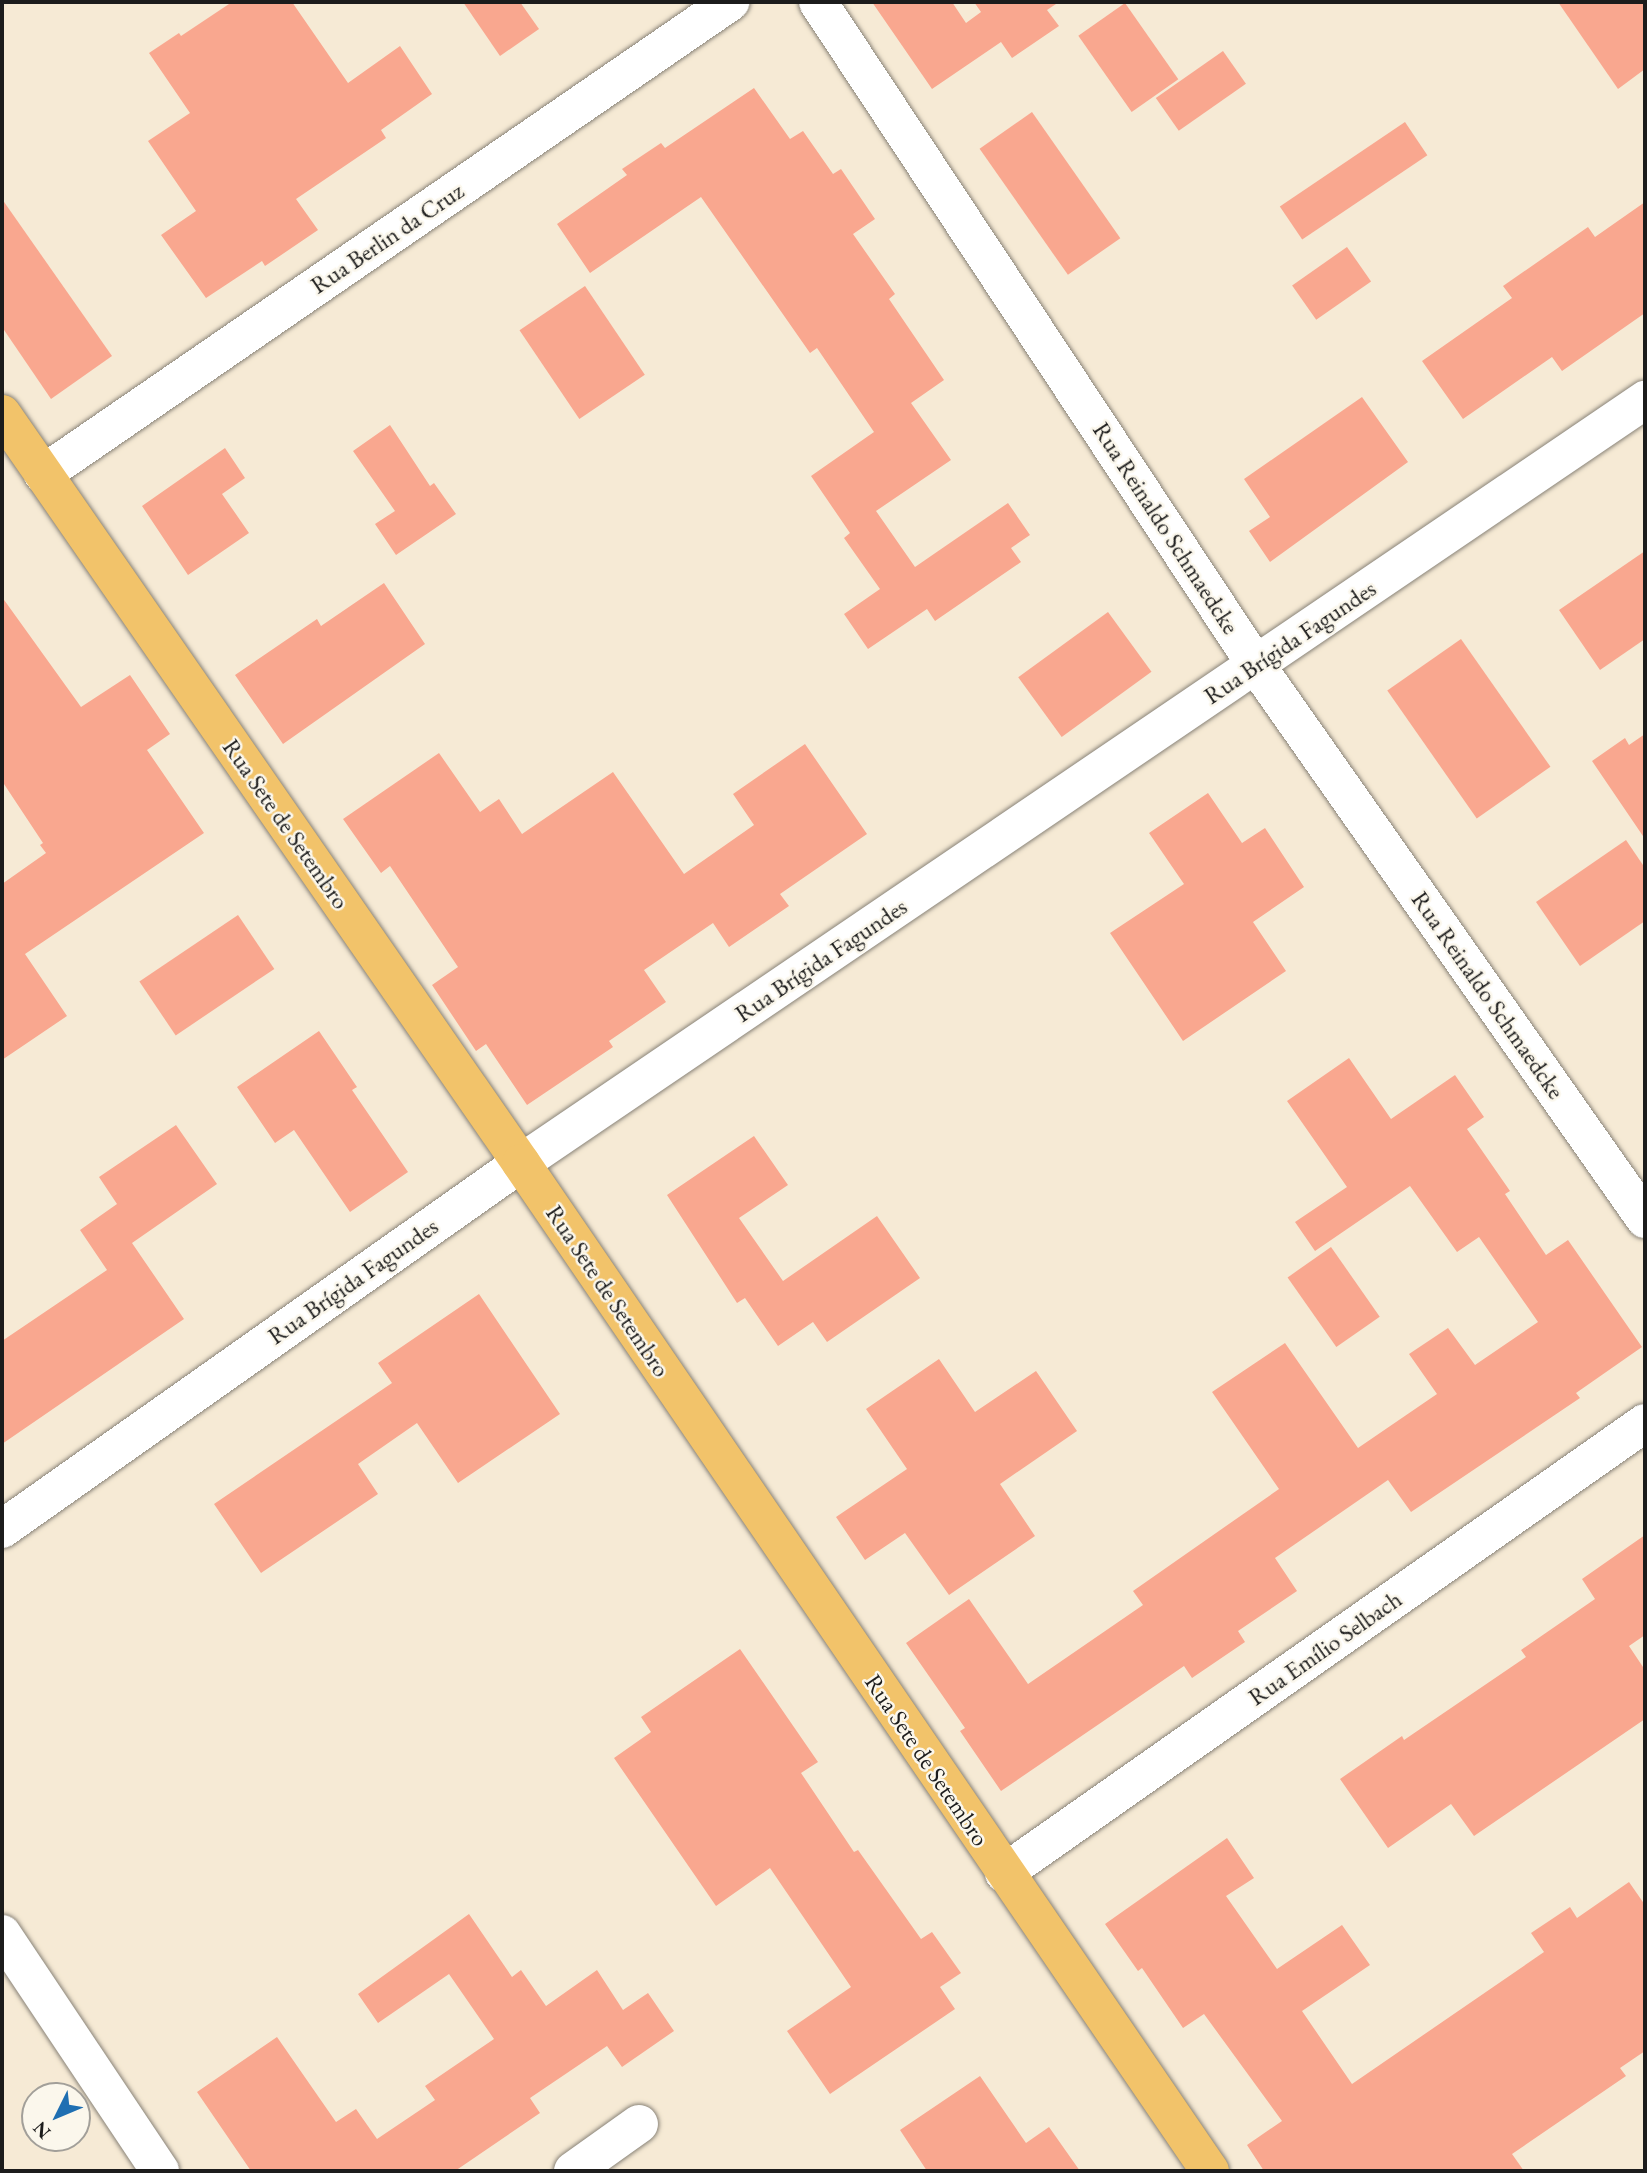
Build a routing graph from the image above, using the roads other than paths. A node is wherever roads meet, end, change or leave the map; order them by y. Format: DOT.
graph roads {
  1 [pos="730,2"];
  2 [pos="818,2"];
  3 [pos="1645,400"];
  4 [pos="2,414"];
  5 [pos="43,474"];
  6 [pos="1256,665"];
  7 [pos="521,1163"];
  8 [pos="1645,1219"];
  9 [pos="1645,1423"];
  10 [pos="2,1529"];
  11 [pos="1004,1873"];
  12 [pos="2,1934"];
  13 [pos="639,2124"];
  14 [pos="160,2171"];
  15 [pos="573,2171"];
  16 [pos="1210,2171"];
  1 -- 5 [label="street, Rua Berlin da Cruz"];
  2 -- 6 [label="street, Rua Reinaldo Schmaedcke"];
  3 -- 6 [label="street, Rua Brígida Fagundes"];
  4 -- 5 [label="main road, Rua Sete de Setembro"];
  5 -- 7 [label="main road, Rua Sete de Setembro"];
  6 -- 7 [label="street, Rua Brígida Fagundes"];
  6 -- 8 [label="street, Rua Reinaldo Schmaedcke"];
  7 -- 10 [label="street, Rua Brígida Fagundes"];
  7 -- 11 [label="main road, Rua Sete de Setembro"];
  9 -- 11 [label="street, Rua Emílio Selbach"];
  11 -- 16 [label="main road, Rua Sete de Setembro"];
  12 -- 14 [label="street"];
  13 -- 15 [label="street"];
}
